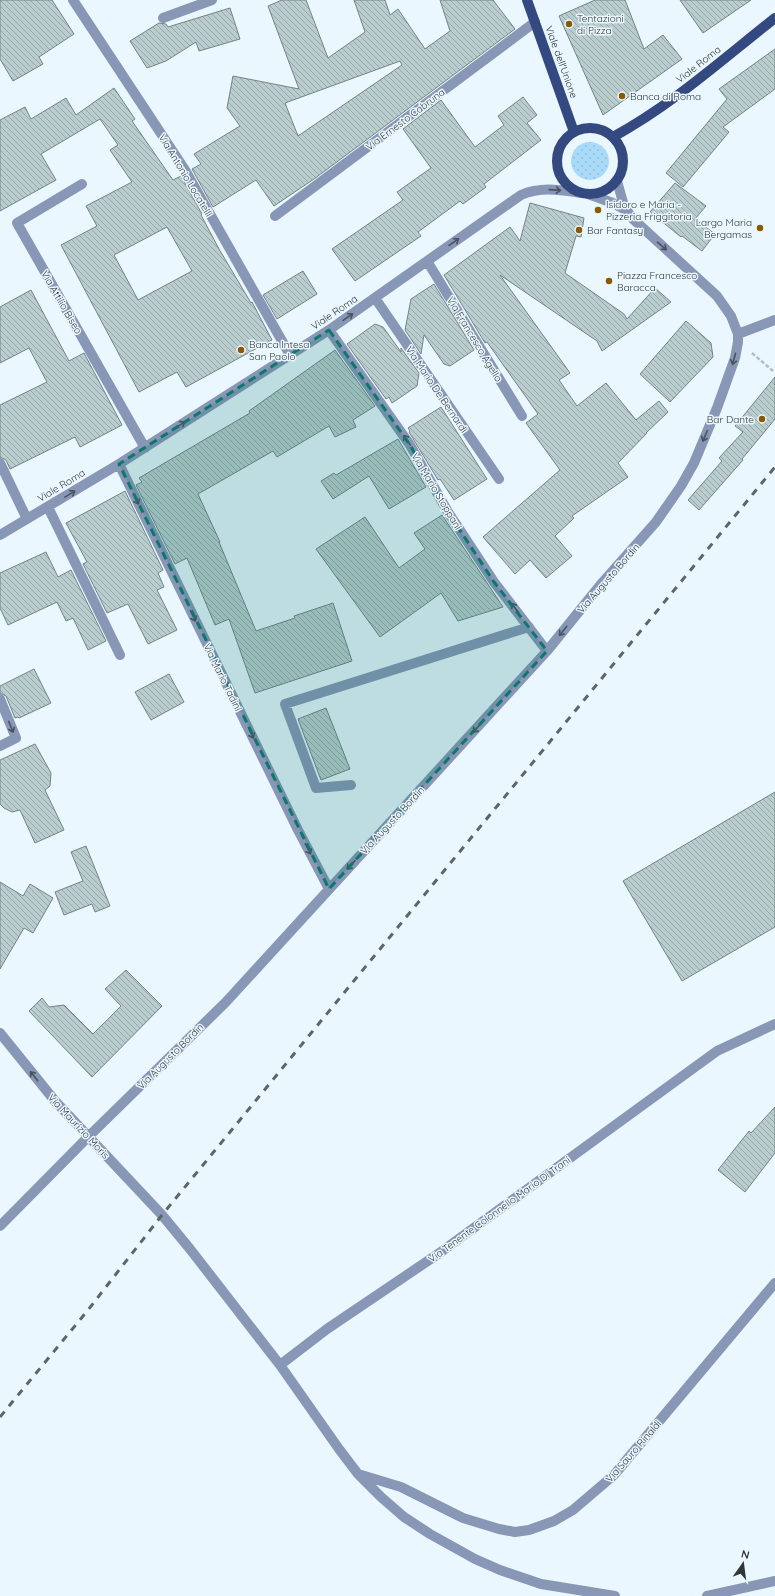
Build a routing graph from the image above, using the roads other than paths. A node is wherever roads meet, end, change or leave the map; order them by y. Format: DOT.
graph roads {
  1 [pos="73,0"];
  2 [pos="212,0"];
  3 [pos="527,0"];
  4 [pos="163,18"];
  5 [pos="775,18"];
  6 [pos="535,22"];
  7 [pos="574,132"];
  8 [pos="613,136"];
  9 [pos="617,181"];
  10 [pos="82,184"];
  11 [pos="585,194"];
  12 [pos="627,211"];
  13 [pos="275,216"];
  14 [pos="427,261"];
  15 [pos="375,298"];
  16 [pos="775,320"];
  17 [pos="329,330"];
  18 [pos="738,338"];
  19 [pos="290,355"];
  20 [pos="522,416"];
  21 [pos="145,448"];
  22 [pos="0,463"];
  23 [pos="119,464"];
  24 [pos="499,479"];
  25 [pos="48,507"];
  26 [pos="27,519"];
  27 [pos="0,535"];
  28 [pos="529,627"];
  29 [pos="547,651"];
  30 [pos="120,655"];
  31 [pos="0,699"];
  32 [pos="0,746"];
  33 [pos="351,785"];
  34 [pos="329,889"];
  35 [pos="775,1024"];
  36 [pos="0,1033"];
  37 [pos="88,1137"];
  38 [pos="0,1226"];
  39 [pos="775,1282"];
  40 [pos="280,1365"];
  41 [pos="358,1474"];
  42 [pos="775,1581"];
  43 [pos="615,1596"];
  44 [pos="707,1596"];
  1 -- 19 [label="street, Via Antonio Locatelli"];
  2 -- 4 [label="street"];
  3 -- 6 [label="main road, Viale dell'Unione"];
  5 -- 8 [label="main road, Viale Roma"];
  6 -- 7 [label="main road, Viale dell'Unione"];
  6 -- 13 [label="street, Via Ernesto Cabruna"];
  7 -- 8 [label="main road"];
  7 -- 11 [label="main road"];
  8 -- 9 [label="main road"];
  9 -- 11 [label="main road, Viale Roma"];
  9 -- 12 [label="street"];
  10 -- 21 [label="street, Via Attilio Biseo"];
  11 -- 12 [label="street"];
  14 -- 11 [label="street, Viale Roma, one-way"];
  12 -- 18 [label="street, one-way"];
  14 -- 15 [label="street, Viale Roma"];
  14 -- 20 [label="street, Via Francesco Agello"];
  17 -- 15 [label="street, Viale Roma, one-way"];
  15 -- 24 [label="street, Via Mario De Bernardi"];
  16 -- 18 [label="street"];
  17 -- 19 [label="street, Viale Roma"];
  28 -- 17 [label="street, Via Mario Stoppani, one-way"];
  18 -- 29 [label="street, Via Augusto Bordin, one-way"];
  21 -- 19 [label="street, Viale Roma, one-way"];
  21 -- 23 [label="street, Viale Roma"];
  22 -- 26 [label="street"];
  25 -- 23 [label="street, Viale Roma, one-way"];
  23 -- 34 [label="street, Via Mario Tadini, one-way"];
  25 -- 26 [label="street, Viale Roma"];
  25 -- 30 [label="street"];
  26 -- 27 [label="street, Viale Roma"];
  28 -- 29 [label="street, Via Mario Stoppani"];
  28 -- 33 [label="street"];
  29 -- 34 [label="street, Via Augusto Bordin, one-way"];
  31 -- 32 [label="street, one-way"];
  34 -- 37 [label="street, Via Augusto Bordin"];
  35 -- 40 [label="street, Via Tenente Colonnello Mario Di Trani"];
  37 -- 36 [label="street, Via Maurizio Moris, one-way"];
  37 -- 38 [label="street, Via Augusto Bordin"];
  37 -- 40 [label="street, Via Maurizio Moris"];
  39 -- 41 [label="street, Via Sauro Rinaldi"];
  40 -- 41 [label="street"];
  41 -- 43 [label="street"];
  42 -- 44 [label="street"];
}
